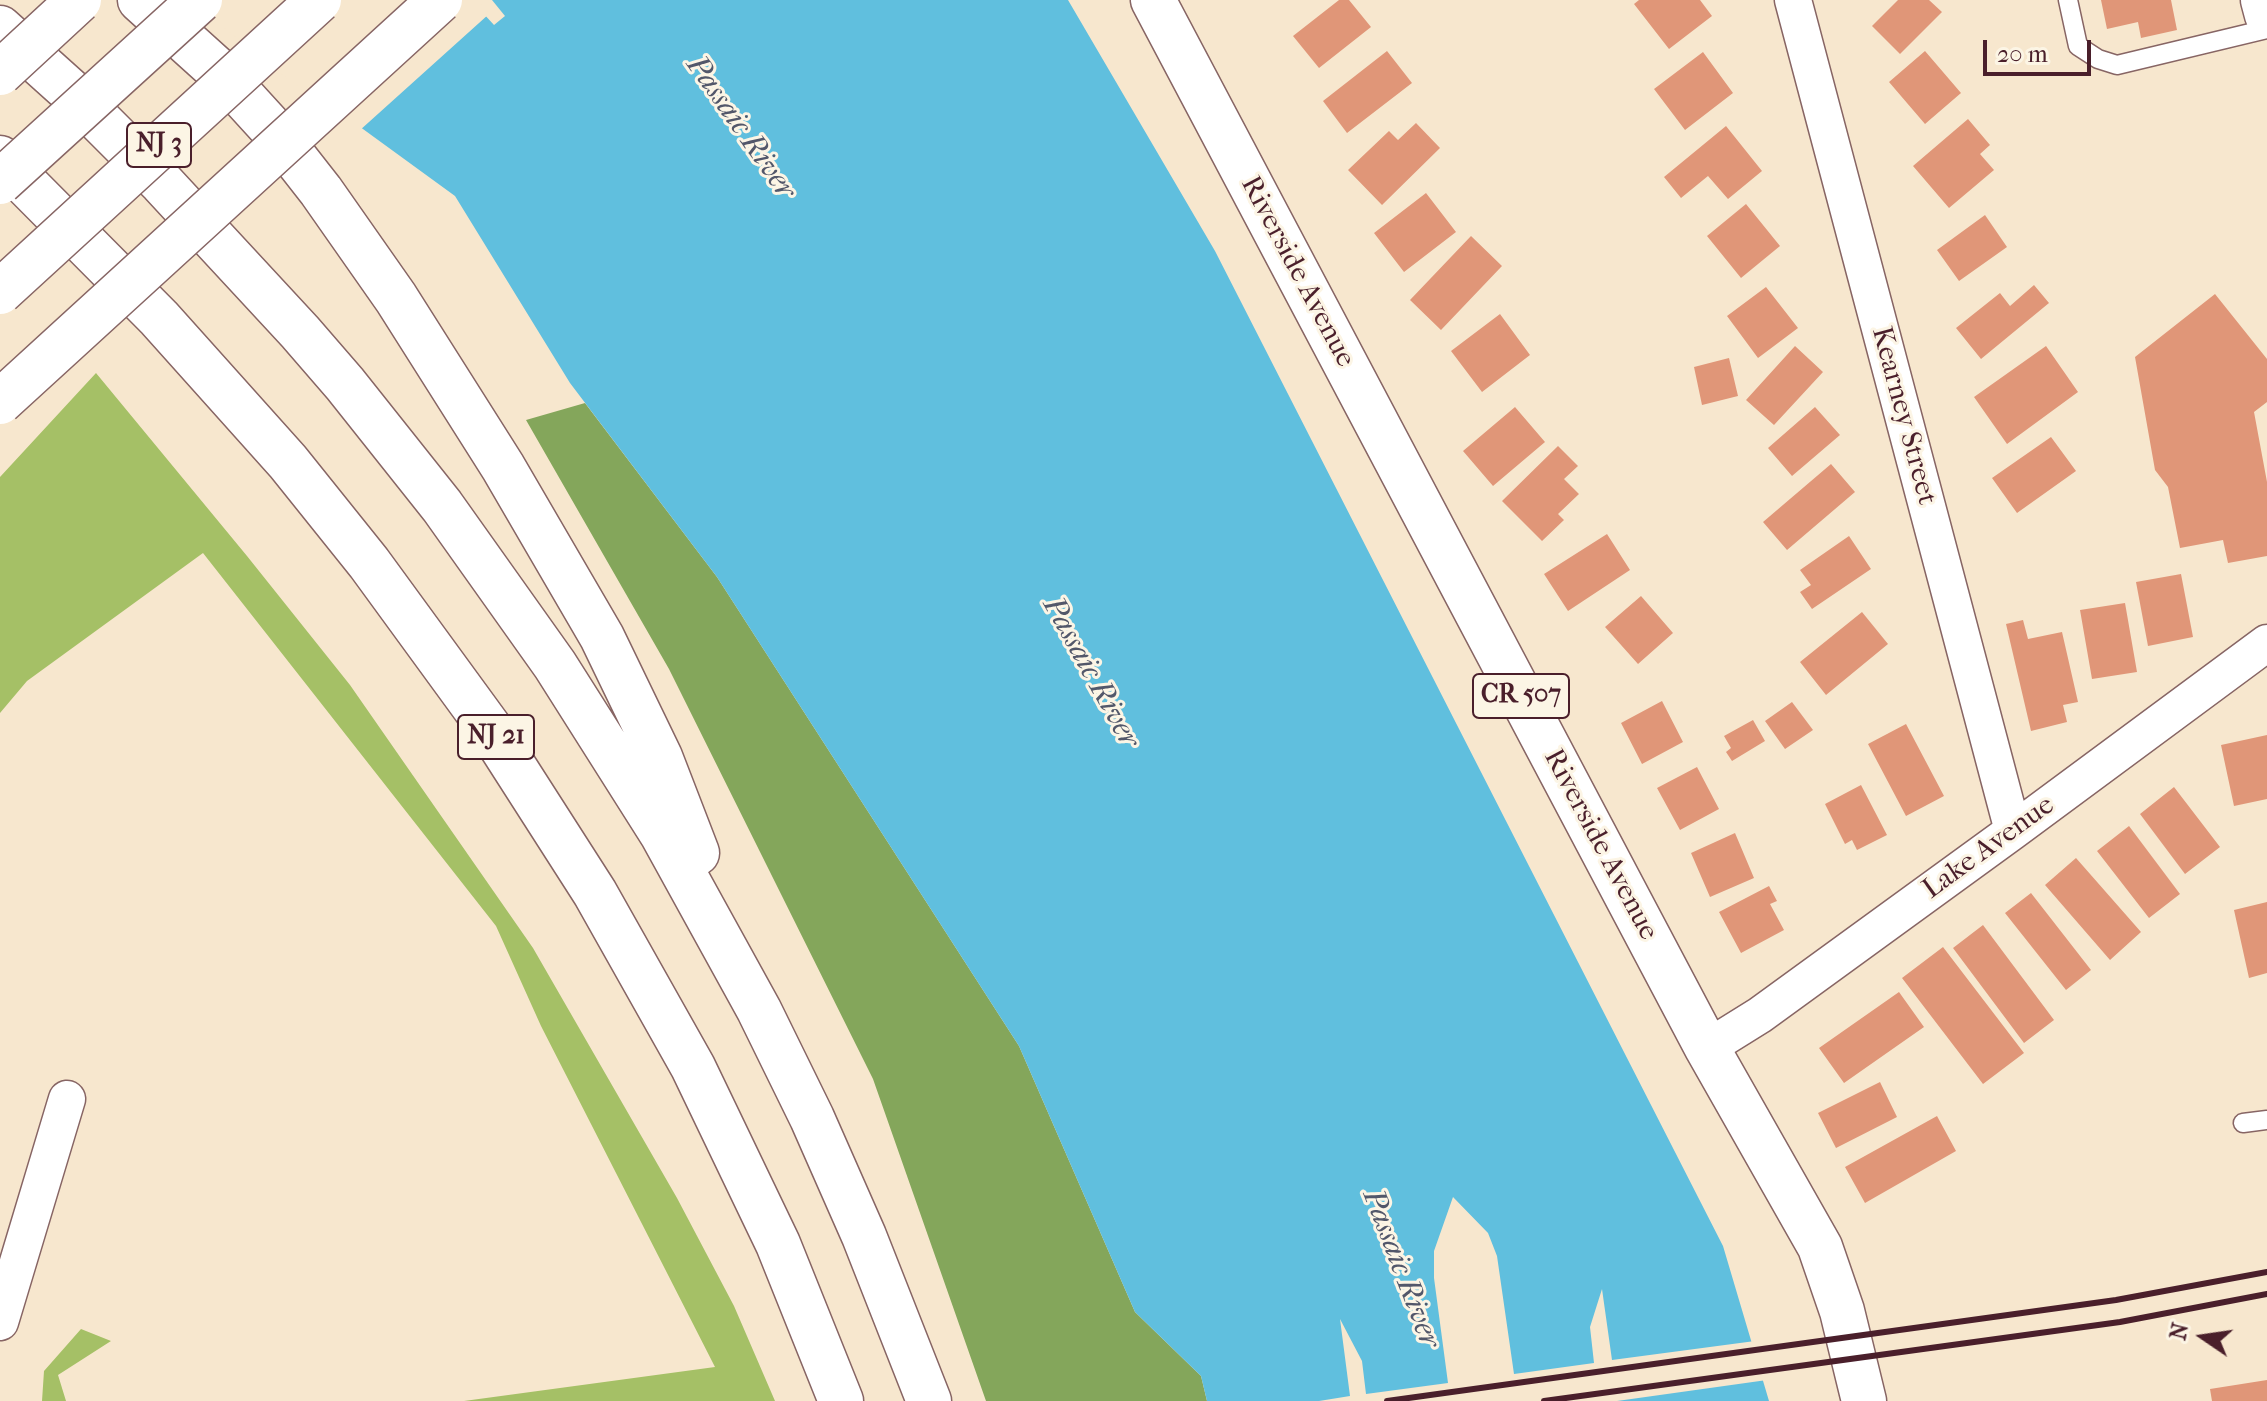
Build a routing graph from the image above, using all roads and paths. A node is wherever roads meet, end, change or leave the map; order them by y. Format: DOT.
graph roads {
  1 [pos="79,0"];
  2 [pos="140,0"];
  3 [pos="200,0"];
  4 [pos="319,0"];
  5 [pos="440,0"];
  6 [pos="1153,0"];
  7 [pos="1793,0"];
  8 [pos="2068,0"];
  9 [pos="2263,0"];
  10 [pos="2267,15"];
  11 [pos="0,28"];
  12 [pos="2267,29"];
  13 [pos="0,73"];
  14 [pos="2,167"];
  15 [pos="0,292"];
  16 [pos="0,402"];
  17 [pos="2267,643"];
  18 [pos="2013,831"];
  19 [pos="728,951"];
  20 [pos="1707,1048"];
  21 [pos="67,1099"];
  22 [pos="2267,1120"];
  23 [pos="2243,1123"];
  24 [pos="0,1322"];
  25 [pos="841,1401"];
  26 [pos="929,1401"];
  27 [pos="1864,1401"];
  1 -- 13 [label="main road, bridge"];
  2 -- 19 [label="main road, bridge"];
  3 -- 14 [label="main road, bridge"];
  4 -- 15 [label="main road, NJ 3, bridge"];
  5 -- 16 [label="main road, bridge"];
  6 -- 20 [label="main road, Riverside Avenue / CR 507"];
  7 -- 18 [label="street, Kearney Street"];
  8 -- 12 [label="lane"];
  9 -- 10 [label="main road"];
  11 -- 19 [label="main road"];
  14 -- 25 [label="main road, NJ 21"];
  17 -- 18 [label="street, Lake Avenue"];
  18 -- 20 [label="street, Lake Avenue"];
  19 -- 26 [label="main road"];
  20 -- 27 [label="main road, Riverside Avenue / CR 507"];
  21 -- 24 [label="street"];
  22 -- 23 [label="lane"];
}
